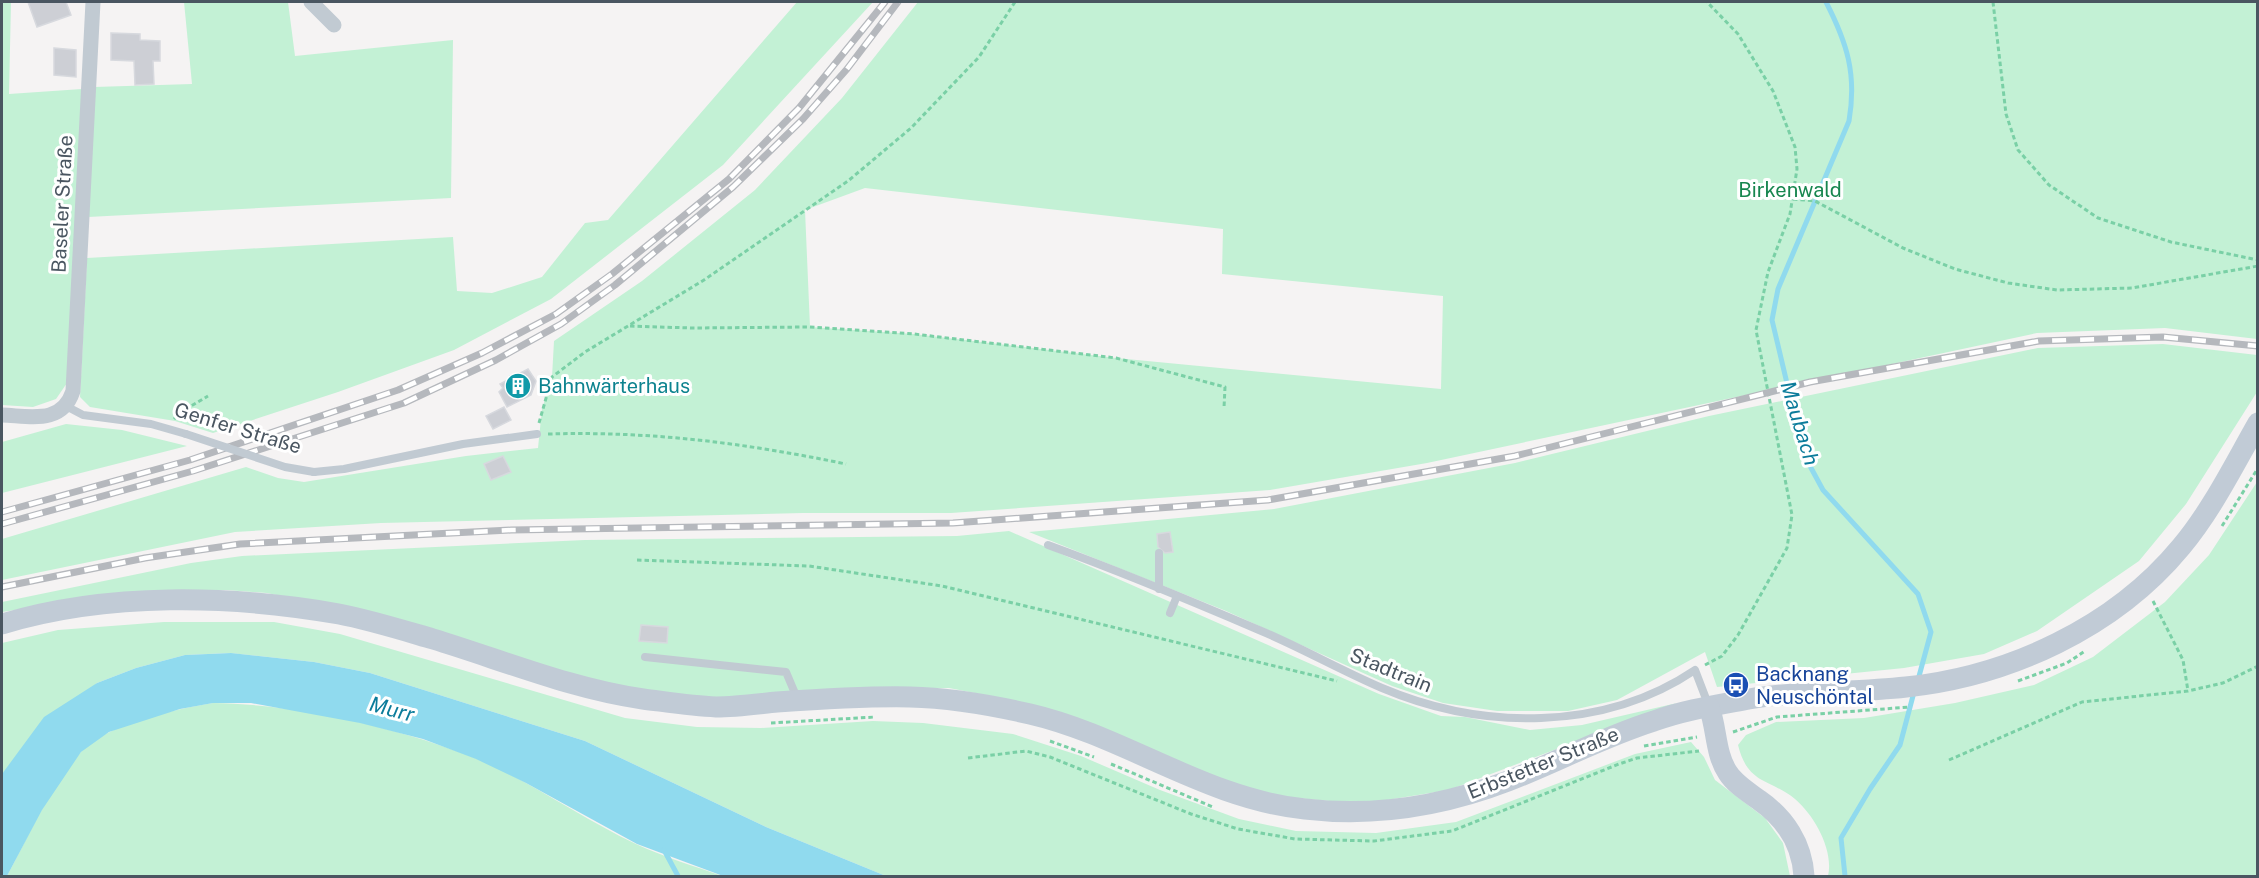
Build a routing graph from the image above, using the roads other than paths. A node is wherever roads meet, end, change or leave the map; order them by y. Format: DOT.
graph roads {
  1 [pos="93,2"];
  2 [pos="311,2"];
  3 [pos="334,25"];
  4 [pos="66,406"];
  5 [pos="2,414"];
  6 [pos="2258,423"];
  7 [pos="537,434"];
  8 [pos="1048,545"];
  9 [pos="1159,553"];
  10 [pos="1159,589"];
  11 [pos="1177,596"];
  12 [pos="1170,613"];
  13 [pos="2,624"];
  14 [pos="645,657"];
  15 [pos="798,700"];
  16 [pos="1709,707"];
  17 [pos="1804,876"];
  1 -- 4 [label="street, Baseler Straße"];
  2 -- 3 [label="street"];
  4 -- 5 [label="street"];
  4 -- 7 [label="lane, Genfer Straße, bridge"];
  6 -- 16 [label="street, Erbstetter Straße"];
  8 -- 10 [label="lane, Stadtrain"];
  9 -- 10 [label="lane"];
  10 -- 11 [label="lane, Stadtrain"];
  11 -- 12 [label="lane"];
  11 -- 16 [label="lane, Stadtrain"];
  13 -- 15 [label="street, Erbstetter Straße"];
  14 -- 15 [label="lane"];
  15 -- 16 [label="street, Erbstetter Straße"];
  16 -- 17 [label="street"];
}
